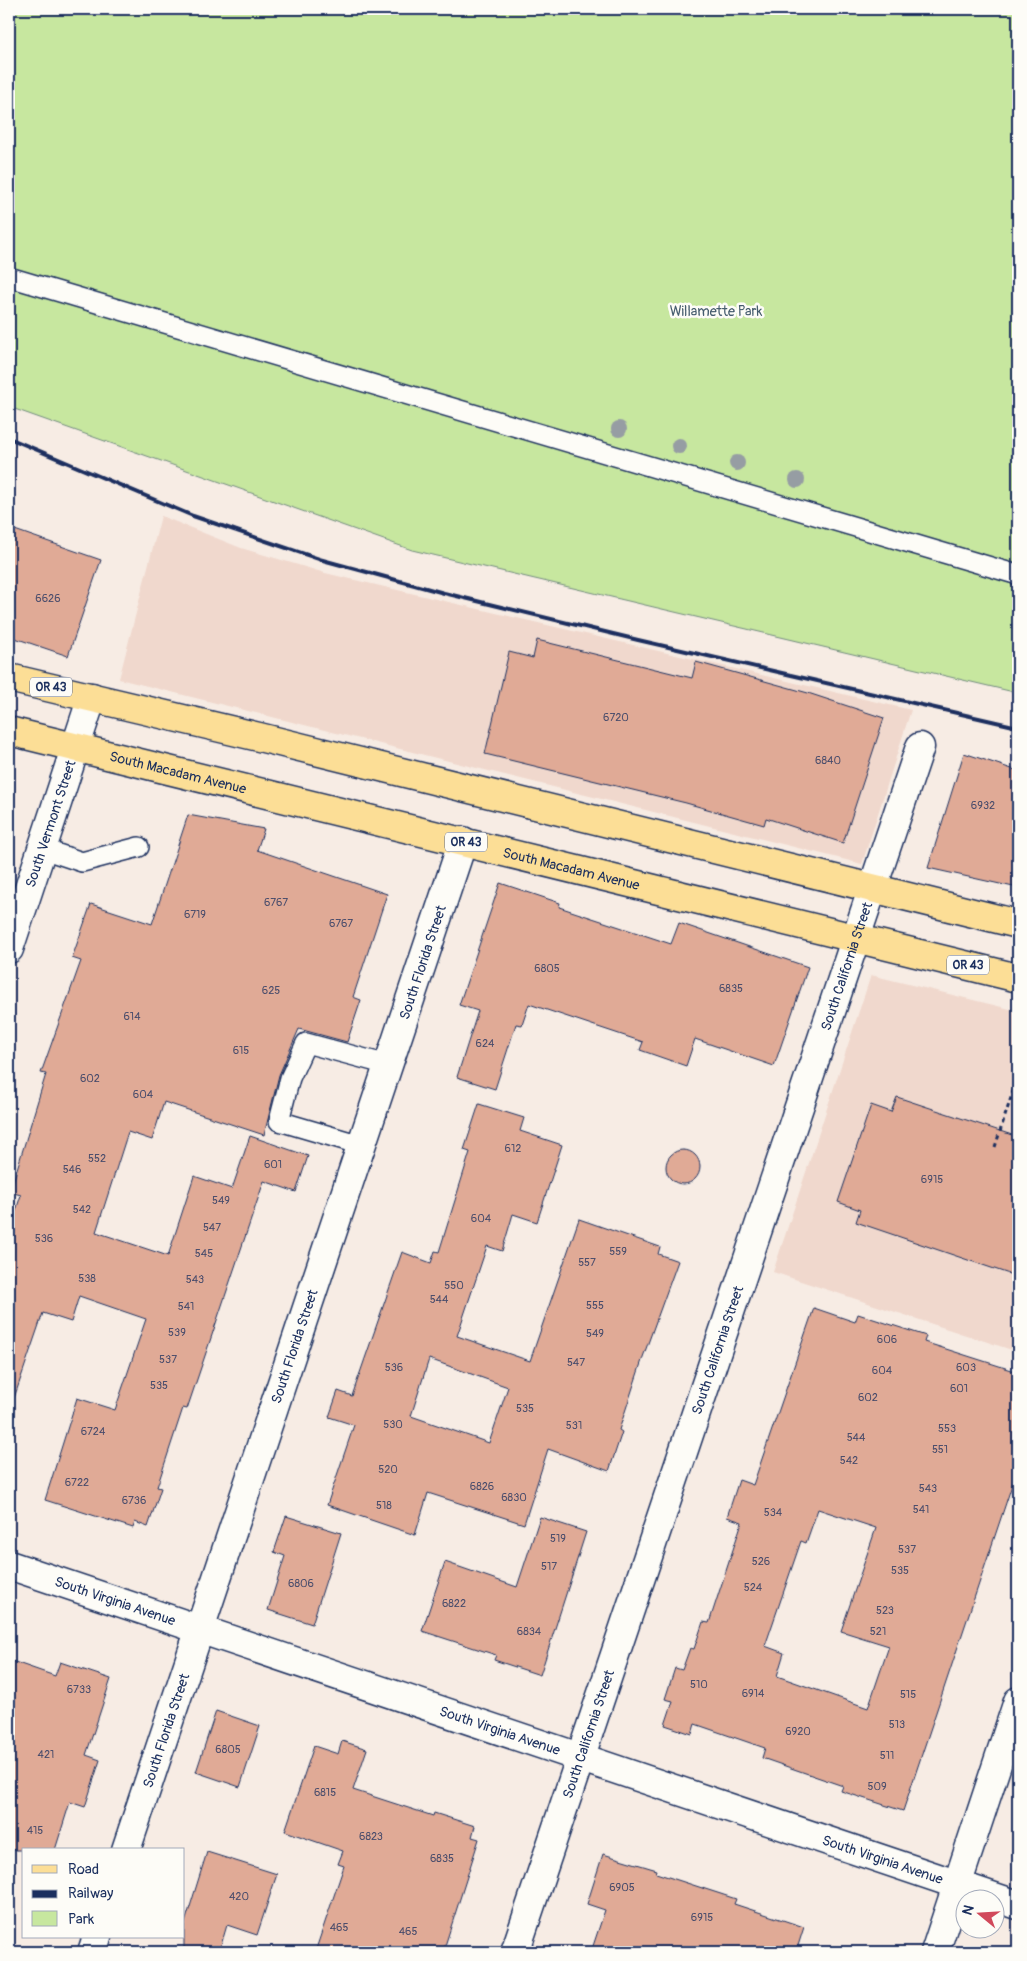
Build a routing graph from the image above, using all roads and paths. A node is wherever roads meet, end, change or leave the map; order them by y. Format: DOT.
graph roads {
  1 [pos="9,277"];
  2 [pos="1018,575"];
  3 [pos="9,678"];
  4 [pos="92,697"];
  5 [pos="9,731"];
  6 [pos="78,746"];
  7 [pos="920,747"];
  8 [pos="462,842"];
  9 [pos="138,847"];
  10 [pos="43,849"];
  11 [pos="872,888"];
  12 [pos="1018,924"];
  13 [pos="855,938"];
  14 [pos="9,949"];
  15 [pos="1018,978"];
  16 [pos="388,1065"];
  17 [pos="1018,1076"];
  18 [pos="362,1145"];
  19 [pos="995,1147"];
  20 [pos="9,1565"];
  21 [pos="202,1629"];
  22 [pos="1018,1701"];
  23 [pos="580,1758"];
  24 [pos="127,1848"];
  25 [pos="958,1886"];
  26 [pos="1018,1905"];
  27 [pos="97,1938"];
  28 [pos="92,1952"];
  29 [pos="515,1952"];
  30 [pos="935,1952"];
  1 -- 2 [label="lane"];
  3 -- 4 [label="main road, OR 43"];
  4 -- 6 [label="street, South Vermont Street"];
  4 -- 11 [label="main road, OR 43"];
  5 -- 6 [label="main road, South Macadam Avenue / OR 43"];
  6 -- 8 [label="main road, South Macadam Avenue / OR 43"];
  6 -- 10 [label="street, South Vermont Street"];
  7 -- 11 [label="street, South California Street"];
  8 -- 13 [label="main road, South Macadam Avenue / OR 43"];
  8 -- 16 [label="street, South Florida Street"];
  9 -- 10 [label="lane"];
  10 -- 14 [label="street, South Vermont Street"];
  11 -- 12 [label="main road, OR 43"];
  11 -- 13 [label="street, South California Street"];
  13 -- 15 [label="main road, South Macadam Avenue / OR 43"];
  13 -- 23 [label="street, South California Street"];
  16 -- 18 [label="street, South Florida Street"];
  16 -- 18 [label="lane"];
  17 -- 19 [label="path"];
  18 -- 21 [label="street, South Florida Street"];
  20 -- 21 [label="street, South Virginia Avenue"];
  21 -- 23 [label="street, South Virginia Avenue"];
  21 -- 24 [label="street, South Florida Street"];
  22 -- 25 [label="street"];
  23 -- 25 [label="street, South Virginia Avenue"];
  23 -- 29 [label="street, South California Street"];
  25 -- 26 [label="street, South Virginia Avenue"];
  25 -- 30 [label="street"];
  27 -- 28 [label="street"];
}
